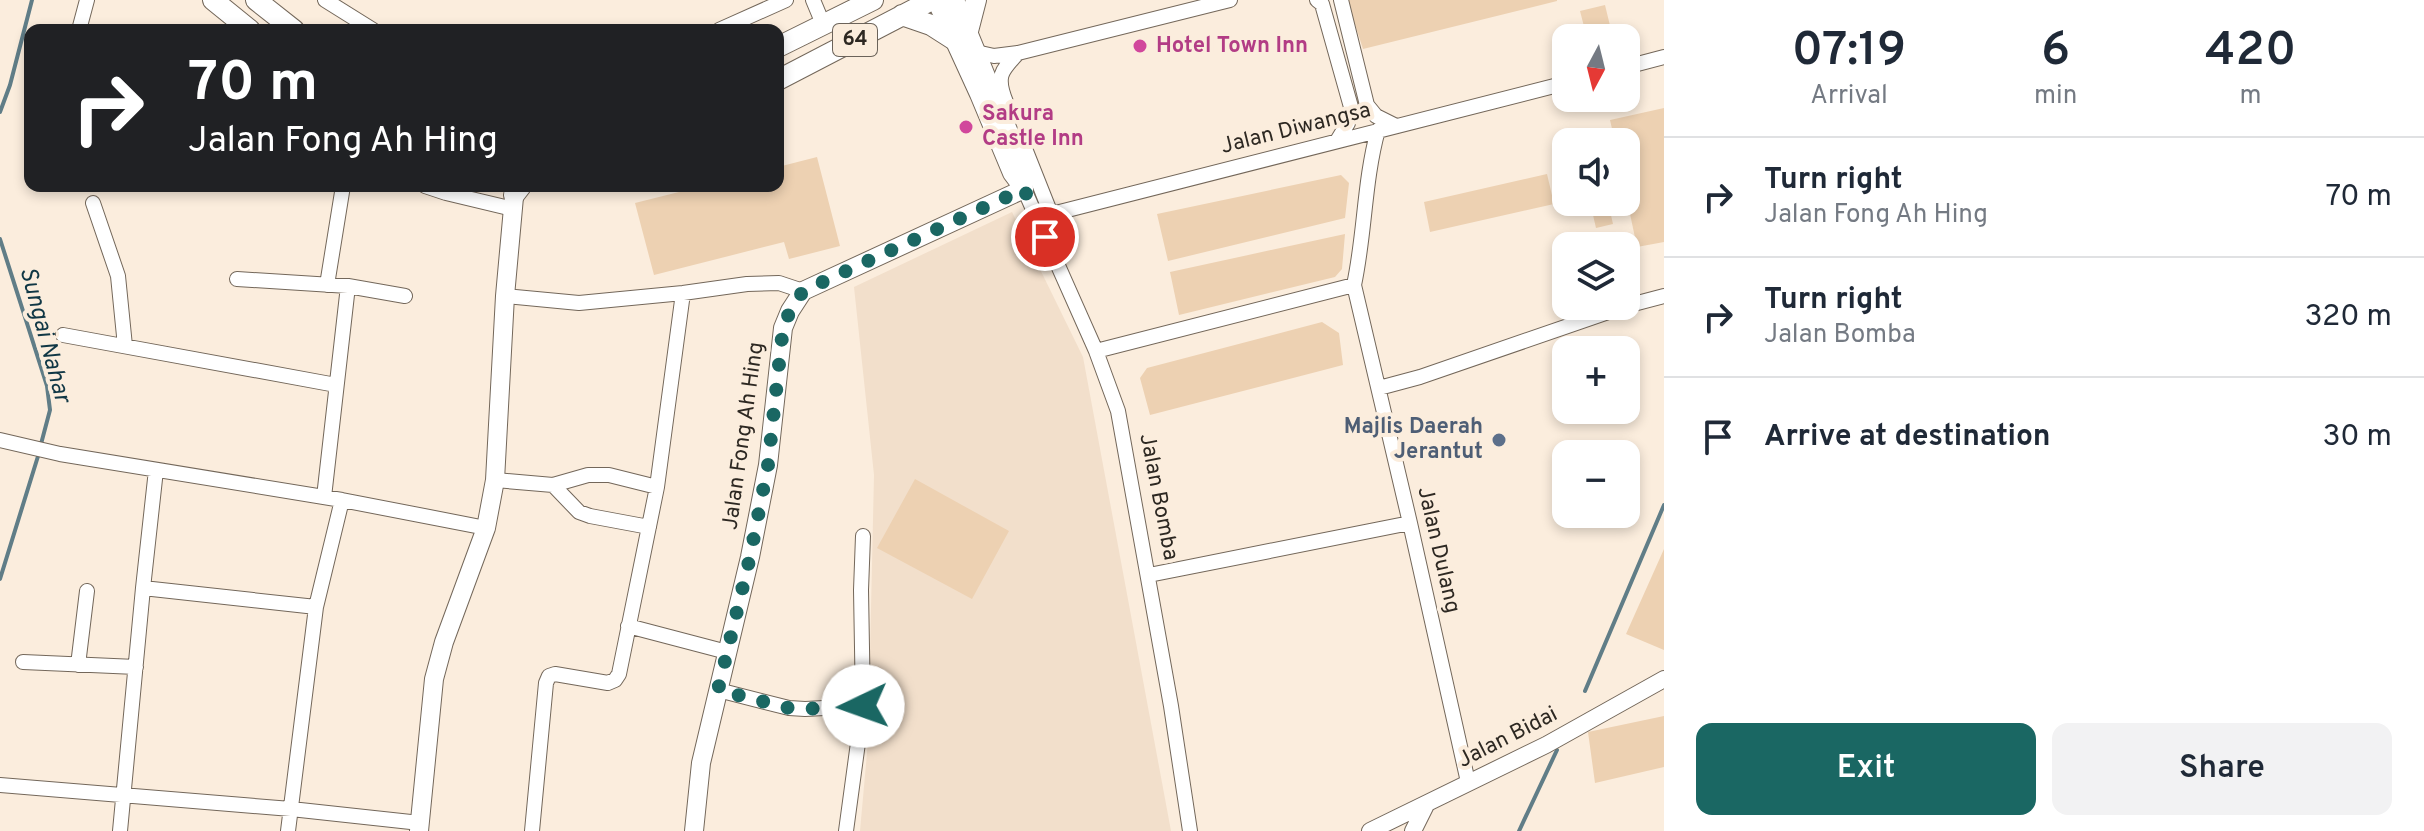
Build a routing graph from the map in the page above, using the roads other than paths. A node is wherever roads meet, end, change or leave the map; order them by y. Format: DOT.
graph roads {
  1 [pos="87,0"];
  2 [pos="213,0"];
  3 [pos="256,0"];
  4 [pos="325,0"];
  5 [pos="786,0"];
  6 [pos="813,0"];
  7 [pos="873,0"];
  8 [pos="934,0"];
  9 [pos="955,0"];
  10 [pos="976,0"];
  11 [pos="1230,0"];
  12 [pos="1317,0"];
  13 [pos="1341,0"];
  14 [pos="902,15"];
  15 [pos="81,24"];
  16 [pos="243,24"];
  17 [pos="286,24"];
  18 [pos="363,24"];
  19 [pos="732,24"];
  20 [pos="823,24"];
  21 [pos="962,36"];
  22 [pos="784,44"];
  23 [pos="976,52"];
  24 [pos="1018,53"];
  25 [pos="1664,57"];
  26 [pos="1640,63"];
  27 [pos="784,77"];
  28 [pos="1552,87"];
  29 [pos="1396,126"];
  30 [pos="1378,130"];
  31 [pos="1358,136"];
  32 [pos="1337,141"];
  33 [pos="1367,186"];
  34 [pos="1024,189"];
  35 [pos="342,192"];
  36 [pos="493,192"];
  37 [pos="516,194"];
  38 [pos="93,203"];
  39 [pos="1044,216"];
  40 [pos="237,279"];
  41 [pos="327,285"];
  42 [pos="1354,285"];
  43 [pos="348,286"];
  44 [pos="803,291"];
  45 [pos="683,293"];
  46 [pos="405,296"];
  47 [pos="505,296"];
  48 [pos="1664,296"];
  49 [pos="1640,302"];
  50 [pos="1586,320"];
  51 [pos="63,335"];
  52 [pos="125,346"];
  53 [pos="1096,351"];
  54 [pos="336,385"];
  55 [pos="1379,388"];
  56 [pos="0,440"];
  57 [pos="156,470"];
  58 [pos="495,480"];
  59 [pos="553,485"];
  60 [pos="657,487"];
  61 [pos="324,497"];
  62 [pos="342,500"];
  63 [pos="1410,523"];
  64 [pos="649,527"];
  65 [pos="486,528"];
  66 [pos="863,536"];
  67 [pos="1149,575"];
  68 [pos="143,588"];
  69 [pos="87,591"];
  70 [pos="316,607"];
  71 [pos="628,626"];
  72 [pos="727,652"];
  73 [pos="23,662"];
  74 [pos="78,665"];
  75 [pos="136,667"];
  76 [pos="1664,679"];
  77 [pos="718,690"];
  78 [pos="863,706"];
  79 [pos="1468,782"];
  80 [pos="0,785"];
  81 [pos="125,795"];
  82 [pos="1426,805"];
  83 [pos="291,809"];
  84 [pos="1396,826"];
  85 [pos="420,827"];
  86 [pos="120,831"];
  87 [pos="288,831"];
  88 [pos="532,831"];
  89 [pos="694,831"];
  90 [pos="846,831"];
  91 [pos="1190,831"];
  92 [pos="1370,831"];
  93 [pos="1413,831"];
  1 -- 15 [label="street"];
  2 -- 16 [label="main road"];
  3 -- 17 [label="main road"];
  4 -- 18 [label="street"];
  5 -- 19 [label="street"];
  6 -- 20 [label="street"];
  7 -- 20 [label="main road, 64"];
  8 -- 14 [label="main road, 64"];
  8 -- 21 [label="main road, Jalan Bomba"];
  9 -- 21 [label="main road, Jalan Bomba"];
  10 -- 21 [label="main road"];
  11 -- 24 [label="street"];
  12 -- 32 [label="street"];
  13 -- 29 [label="street"];
  14 -- 21 [label="main road"];
  14 -- 27 [label="main road, 64"];
  20 -- 22 [label="main road, 64"];
  21 -- 23 [label="main road, Jalan Bomba"];
  21 -- 34 [label="main road, Jalan Bomba"];
  23 -- 24 [label="street"];
  23 -- 34 [label="main road, Jalan Bomba"];
  24 -- 39 [label="street"];
  25 -- 26 [label="street"];
  28 -- 29 [label="street, Jalan Diwangsa"];
  29 -- 30 [label="street, Jalan Diwangsa"];
  30 -- 31 [label="street, Jalan Diwangsa"];
  30 -- 33 [label="street, Jalan Dulang"];
  31 -- 32 [label="street, Jalan Diwangsa"];
  31 -- 33 [label="street, Jalan Dulang"];
  32 -- 39 [label="street, Jalan Diwangsa"];
  33 -- 42 [label="street, Jalan Dulang"];
  34 -- 39 [label="street, Jalan Bomba"];
  34 -- 44 [label="main road"];
  35 -- 41 [label="street"];
  36 -- 37 [label="street"];
  37 -- 47 [label="main road"];
  38 -- 52 [label="street"];
  39 -- 53 [label="street, Jalan Bomba"];
  40 -- 41 [label="street"];
  41 -- 43 [label="street"];
  42 -- 53 [label="street"];
  42 -- 55 [label="street, Jalan Dulang"];
  43 -- 46 [label="street"];
  43 -- 54 [label="street"];
  44 -- 45 [label="street"];
  44 -- 72 [label="main road, Jalan Fong Ah Hing"];
  45 -- 47 [label="street"];
  45 -- 60 [label="street"];
  47 -- 58 [label="main road"];
  48 -- 49 [label="street"];
  50 -- 55 [label="street"];
  51 -- 52 [label="street"];
  52 -- 54 [label="street"];
  53 -- 67 [label="street, Jalan Bomba"];
  54 -- 61 [label="street"];
  55 -- 63 [label="street, Jalan Dulang"];
  56 -- 57 [label="street"];
  57 -- 61 [label="street"];
  57 -- 68 [label="street"];
  58 -- 59 [label="street"];
  58 -- 65 [label="main road"];
  59 -- 60 [label="street"];
  59 -- 64 [label="street"];
  60 -- 64 [label="street"];
  61 -- 62 [label="street"];
  62 -- 65 [label="street"];
  62 -- 70 [label="street"];
  63 -- 67 [label="street"];
  63 -- 79 [label="street, Jalan Dulang"];
  64 -- 71 [label="street"];
  65 -- 85 [label="main road"];
  66 -- 78 [label="street"];
  67 -- 91 [label="street, Jalan Bomba"];
  68 -- 70 [label="street"];
  68 -- 75 [label="street"];
  69 -- 74 [label="street"];
  70 -- 83 [label="street"];
  71 -- 72 [label="street"];
  71 -- 88 [label="street"];
  72 -- 77 [label="main road, Jalan Fong Ah Hing"];
  73 -- 74 [label="street"];
  74 -- 75 [label="street"];
  75 -- 81 [label="street"];
  76 -- 79 [label="street, Jalan Bidai"];
  77 -- 78 [label="street"];
  77 -- 89 [label="main road, Jalan Fong Ah Hing"];
  78 -- 90 [label="street"];
  79 -- 82 [label="street, Jalan Bidai"];
  80 -- 81 [label="street"];
  81 -- 83 [label="street"];
  81 -- 86 [label="street"];
  82 -- 84 [label="street, Jalan Bidai"];
  82 -- 93 [label="street"];
  83 -- 85 [label="street"];
  83 -- 87 [label="street"];
  84 -- 92 [label="street, Jalan Bidai"];
}
